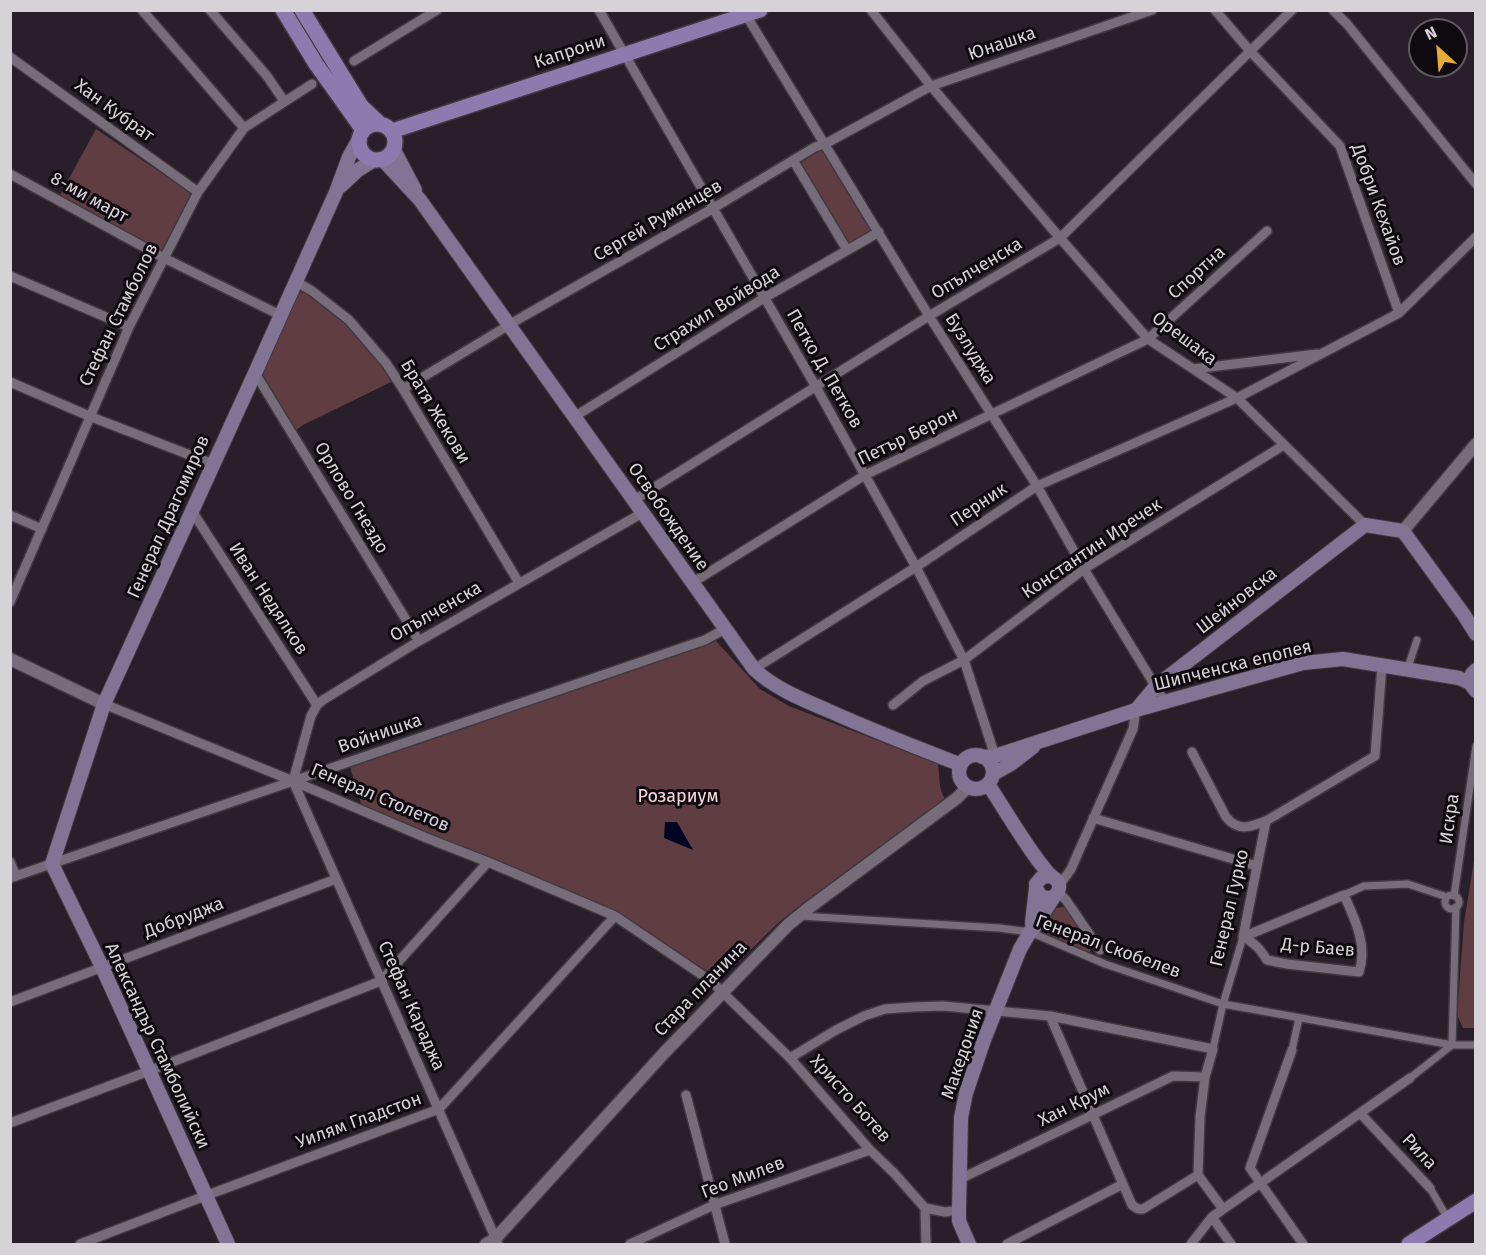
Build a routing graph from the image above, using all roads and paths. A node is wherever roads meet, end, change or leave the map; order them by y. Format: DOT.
graph roads {
  1 [pos="142,10"];
  2 [pos="210,10"];
  3 [pos="282,10"];
  4 [pos="302,10"];
  5 [pos="437,10"];
  6 [pos="599,10"];
  7 [pos="871,10"];
  8 [pos="1152,10"];
  9 [pos="1215,10"];
  10 [pos="1292,10"];
  11 [pos="1333,10"];
  12 [pos="753,13"];
  13 [pos="1250,51"];
  14 [pos="624,55"];
  15 [pos="10,57"];
  16 [pos="354,61"];
  17 [pos="312,84"];
  18 [pos="932,86"];
  19 [pos="284,101"];
  20 [pos="386,127"];
  21 [pos="244,128"];
  22 [pos="362,133"];
  23 [pos="825,144"];
  24 [pos="383,156"];
  25 [pos="793,160"];
  26 [pos="10,174"];
  27 [pos="1476,184"];
  28 [pos="198,192"];
  29 [pos="336,192"];
  30 [pos="712,209"];
  31 [pos="1267,231"];
  32 [pos="879,232"];
  33 [pos="1476,237"];
  34 [pos="1060,238"];
  35 [pos="847,250"];
  36 [pos="164,258"];
  37 [pos="10,276"];
  38 [pos="295,281"];
  39 [pos="764,297"];
  40 [pos="1400,314"];
  41 [pos="280,315"];
  42 [pos="929,316"];
  43 [pos="510,325"];
  44 [pos="129,327"];
  45 [pos="1148,339"];
  46 [pos="1322,354"];
  47 [pos="1193,369"];
  48 [pos="255,373"];
  49 [pos="10,382"];
  50 [pos="816,387"];
  51 [pos="403,389"];
  52 [pos="1237,398"];
  53 [pos="992,415"];
  54 [pos="89,416"];
  55 [pos="574,417"];
  56 [pos="1476,444"];
  57 [pos="1284,445"];
  58 [pos="213,464"];
  59 [pos="866,475"];
  60 [pos="1037,486"];
  61 [pos="634,500"];
  62 [pos="192,511"];
  63 [pos="644,512"];
  64 [pos="10,515"];
  65 [pos="1365,525"];
  66 [pos="42,529"];
  67 [pos="1403,531"];
  68 [pos="916,567"];
  69 [pos="1084,569"];
  70 [pos="519,583"];
  71 [pos="692,583"];
  72 [pos="10,602"];
  73 [pos="725,628"];
  74 [pos="1476,634"];
  75 [pos="1417,640"];
  76 [pos="419,641"];
  77 [pos="10,659"];
  78 [pos="964,660"];
  79 [pos="1382,665"];
  80 [pos="754,669"];
  81 [pos="1407,670"];
  82 [pos="1474,682"];
  83 [pos="1156,686"];
  84 [pos="1165,702"];
  85 [pos="104,704"];
  86 [pos="317,705"];
  87 [pos="893,705"];
  88 [pos="1136,710"];
  89 [pos="1043,740"];
  90 [pos="1476,746"];
  91 [pos="1192,752"];
  92 [pos="989,756"];
  93 [pos="961,765"];
  94 [pos="990,779"];
  95 [pos="293,781"];
  96 [pos="968,787"];
  97 [pos="1093,818"];
  98 [pos="1266,821"];
  99 [pos="10,862"];
  100 [pos="488,862"];
  101 [pos="52,864"];
  102 [pos="1257,866"];
  103 [pos="13,877"];
  104 [pos="336,879"];
  105 [pos="1050,885"];
  106 [pos="1344,895"];
  107 [pos="1451,896"];
  108 [pos="1456,907"];
  109 [pos="615,916"];
  110 [pos="798,916"];
  111 [pos="1031,930"];
  112 [pos="1243,937"];
  113 [pos="1100,950"];
  114 [pos="1105,964"];
  115 [pos="102,967"];
  116 [pos="381,981"];
  117 [pos="723,992"];
  118 [pos="10,1002"];
  119 [pos="1223,1004"];
  120 [pos="996,1011"];
  121 [pos="1050,1016"];
  122 [pos="1299,1018"];
  123 [pos="1452,1045"];
  124 [pos="1476,1045"];
  125 [pos="1213,1049"];
  126 [pos="1292,1050"];
  127 [pos="790,1058"];
  128 [pos="149,1071"];
  129 [pos="1205,1077"];
  130 [pos="1410,1078"];
  131 [pos="686,1095"];
  132 [pos="439,1109"];
  133 [pos="1360,1113"];
  134 [pos="1092,1114"];
  135 [pos="10,1123"];
  136 [pos="870,1150"];
  137 [pos="1198,1175"];
  138 [pos="960,1179"];
  139 [pos="1261,1183"];
  140 [pos="1123,1184"];
  141 [pos="1430,1188"];
  142 [pos="205,1196"];
  143 [pos="1476,1201"];
  144 [pos="714,1205"];
  145 [pos="959,1205"];
  146 [pos="925,1208"];
  147 [pos="1223,1209"];
  148 [pos="1212,1217"];
  149 [pos="1448,1219"];
  150 [pos="493,1243"];
  151 [pos="80,1245"];
  152 [pos="228,1245"];
  153 [pos="630,1245"];
  154 [pos="725,1245"];
  155 [pos="926,1245"];
  156 [pos="969,1245"];
  157 [pos="1006,1245"];
  158 [pos="1191,1245"];
  159 [pos="1231,1245"];
  160 [pos="1304,1245"];
  161 [pos="1409,1245"];
  1 -- 21 [label="street"];
  2 -- 19 [label="street"];
  3 -- 22 [label="main road"];
  4 -- 20 [label="main road"];
  5 -- 16 [label="street"];
  6 -- 14 [label="street, Петко Д. Петков"];
  7 -- 18 [label="street, Орешака"];
  8 -- 18 [label="street, Юнашка"];
  9 -- 13 [label="street, Добри Кехайов"];
  10 -- 13 [label="street, Опълченска"];
  11 -- 27 [label="street"];
  12 -- 14 [label="main road, Капрони"];
  12 -- 23 [label="street, Бузлуджа"];
  13 -- 34 [label="street, Опълченска"];
  13 -- 40 [label="street, Добри Кехайов"];
  14 -- 20 [label="main road, Капрони"];
  14 -- 30 [label="street, Петко Д. Петков"];
  15 -- 28 [label="street, Хан Кубрат"];
  17 -- 19 [label="street, Стефан Стамболов"];
  18 -- 23 [label="street, Сергей Румянцев"];
  18 -- 34 [label="street, Орешака"];
  19 -- 21 [label="street, Стефан Стамболов"];
  20 -- 22 [label="main road"];
  20 -- 24 [label="main road"];
  21 -- 28 [label="street, Стефан Стамболов"];
  22 -- 24 [label="main road"];
  22 -- 29 [label="main road, Генерал Драгомиров"];
  23 -- 25 [label="street, Сергей Румянцев"];
  23 -- 32 [label="street, Бузлуджа"];
  24 -- 29 [label="main road, Генерал Драгомиров"];
  24 -- 43 [label="main road, Освобождение"];
  25 -- 30 [label="street, Сергей Румянцев"];
  25 -- 35 [label="street"];
  26 -- 36 [label="street, 8-ми март"];
  28 -- 36 [label="street, Стефан Стамболов"];
  29 -- 38 [label="main road, Генерал Драгомиров"];
  30 -- 39 [label="street, Петко Д. Петков"];
  30 -- 43 [label="street, Сергей Румянцев"];
  31 -- 45 [label="street, Спортна"];
  32 -- 35 [label="street, Страхил Войвода"];
  32 -- 42 [label="street, Бузлуджа"];
  33 -- 40 [label="street, Перник"];
  34 -- 42 [label="street, Опълченска"];
  34 -- 45 [label="street, Орешака"];
  35 -- 39 [label="street, Страхил Войвода"];
  36 -- 41 [label="street, 8-ми март"];
  36 -- 44 [label="street, Стефан Стамболов"];
  37 -- 44 [label="street"];
  38 -- 41 [label="main road, Генерал Драгомиров"];
  38 -- 51 [label="street, Братя Жекови"];
  39 -- 50 [label="street, Петко Д. Петков"];
  39 -- 55 [label="street, Страхил Войвода"];
  40 -- 46 [label="street, Перник"];
  41 -- 48 [label="main road, Генерал Драгомиров"];
  42 -- 50 [label="street, Опълченска"];
  42 -- 53 [label="street, Бузлуджа"];
  43 -- 51 [label="street, Сергей Румянцев"];
  43 -- 55 [label="main road, Освобождение"];
  44 -- 54 [label="street, Стефан Стамболов"];
  45 -- 47 [label="street, Орешака"];
  45 -- 53 [label="street, Петър Берон"];
  46 -- 47 [label="street"];
  46 -- 52 [label="street, Перник"];
  47 -- 52 [label="street, Орешака"];
  48 -- 58 [label="main road, Генерал Драгомиров"];
  48 -- 76 [label="street, Орлово Гнездо"];
  49 -- 54 [label="street"];
  50 -- 59 [label="street, Петко Д. Петков"];
  50 -- 61 [label="street, Опълченска"];
  51 -- 70 [label="street, Братя Жекови"];
  52 -- 57 [label="street, Орешака"];
  52 -- 60 [label="street, Перник"];
  53 -- 59 [label="street, Петър Берон"];
  53 -- 60 [label="street, Бузлуджа"];
  54 -- 58 [label="street"];
  54 -- 66 [label="street, Стефан Стамболов"];
  55 -- 61 [label="main road, Освобождение"];
  56 -- 67 [label="street"];
  57 -- 65 [label="street, Орешака"];
  57 -- 69 [label="street, Константин Иречек"];
  58 -- 62 [label="main road, Генерал Драгомиров"];
  59 -- 68 [label="street, Петко Д. Петков"];
  59 -- 71 [label="street, Петър Берон"];
  60 -- 68 [label="street, Перник"];
  60 -- 69 [label="street, Бузлуджа"];
  61 -- 63 [label="main road, Освобождение"];
  62 -- 85 [label="main road, Генерал Драгомиров"];
  62 -- 86 [label="street, Иван Недялков"];
  63 -- 70 [label="street, Опълченска"];
  63 -- 71 [label="main road, Освобождение"];
  64 -- 66 [label="street"];
  65 -- 67 [label="main road"];
  65 -- 83 [label="main road, Шейновска"];
  66 -- 72 [label="street, Стефан Стамболов"];
  67 -- 74 [label="main road"];
  68 -- 78 [label="street, Петко Д. Петков"];
  68 -- 80 [label="street, Перник"];
  69 -- 78 [label="street, Константин Иречек"];
  69 -- 83 [label="street, Бузлуджа"];
  70 -- 76 [label="street, Опълченска"];
  71 -- 73 [label="main road, Освобождение"];
  73 -- 80 [label="main road, Освобождение"];
  73 -- 95 [label="street, Войнишка"];
  75 -- 81 [label="street"];
  76 -- 86 [label="street, Опълченска"];
  77 -- 85 [label="street, Генерал Столетов"];
  78 -- 87 [label="street, Константин Иречек"];
  78 -- 92 [label="street, Петко Д. Петков"];
  79 -- 81 [label="main road, Шипченска епопея"];
  79 -- 84 [label="main road, Шипченска епопея"];
  79 -- 98 [label="street"];
  80 -- 93 [label="main road, Освобождение"];
  81 -- 82 [label="main road, Шипченска епопея"];
  83 -- 84 [label="street, Бузлуджа"];
  83 -- 88 [label="main road, Шейновска"];
  84 -- 88 [label="main road, Шипченска епопея"];
  85 -- 95 [label="street, Генерал Столетов"];
  85 -- 101 [label="main road, Генерал Драгомиров"];
  86 -- 95 [label="street"];
  88 -- 89 [label="main road, Шипченска епопея"];
  88 -- 97 [label="street, Македония"];
  89 -- 92 [label="main road, Шипченска епопея"];
  89 -- 94 [label="main road, Шипченска епопея"];
  90 -- 107 [label="street, Искра"];
  91 -- 98 [label="street"];
  92 -- 93 [label="main road"];
  92 -- 94 [label="main road"];
  93 -- 96 [label="main road"];
  94 -- 96 [label="main road"];
  94 -- 105 [label="main road"];
  95 -- 100 [label="street, Генерал Столетов"];
  95 -- 101 [label="street, Войнишка"];
  95 -- 104 [label="street, Стефан Караджа"];
  96 -- 110 [label="street, Стара планина"];
  97 -- 102 [label="street"];
  97 -- 105 [label="street, Македония"];
  98 -- 102 [label="street, Генерал Гурко"];
  99 -- 103 [label="street"];
  100 -- 109 [label="street, Генерал Столетов"];
  100 -- 116 [label="street"];
  101 -- 103 [label="street, Войнишка"];
  101 -- 115 [label="main road, Александър Стамболийски"];
  102 -- 112 [label="street, Генерал Гурко"];
  104 -- 115 [label="street, Добруджа"];
  104 -- 116 [label="street, Стефан Караджа"];
  105 -- 111 [label="main road, Македония"];
  105 -- 111 [label="main road, Македония"];
  105 -- 113 [label="street"];
  106 -- 107 [label="street, Д-р Баев"];
  106 -- 112 [label="street, Д-р Баев"];
  106 -- 112 [label="street, Д-р Баев"];
  107 -- 108 [label="street, Искра"];
  107 -- 108 [label="street"];
  108 -- 123 [label="street, Искра"];
  109 -- 117 [label="street, Генерал Столетов"];
  109 -- 132 [label="street, Уилям Гладстон"];
  110 -- 111 [label="street, Генерал Скобелев"];
  110 -- 117 [label="street, Стара планина"];
  111 -- 114 [label="street, Генерал Скобелев"];
  111 -- 120 [label="main road, Македония"];
  112 -- 119 [label="street, Генерал Гурко"];
  113 -- 114 [label="street"];
  114 -- 119 [label="street, Генерал Скобелев"];
  115 -- 118 [label="street, Добруджа"];
  115 -- 128 [label="main road, Александър Стамболийски"];
  116 -- 128 [label="street"];
  116 -- 132 [label="street, Стефан Караджа"];
  117 -- 127 [label="street, Христо Ботев"];
  117 -- 150 [label="street, Стара планина"];
  119 -- 122 [label="street, Генерал Скобелев"];
  119 -- 125 [label="street, Генерал Гурко"];
  120 -- 121 [label="street"];
  120 -- 127 [label="street"];
  120 -- 138 [label="main road, Македония"];
  121 -- 125 [label="street"];
  121 -- 134 [label="street"];
  122 -- 123 [label="street, Генерал Скобелев"];
  122 -- 126 [label="street"];
  123 -- 124 [label="street, Генерал Скобелев"];
  123 -- 130 [label="street"];
  125 -- 129 [label="street, Генерал Гурко"];
  126 -- 139 [label="street"];
  127 -- 136 [label="street, Христо Ботев"];
  128 -- 135 [label="street"];
  128 -- 142 [label="main road, Александър Стамболийски"];
  129 -- 134 [label="street, Хан Крум"];
  129 -- 137 [label="street, Генерал Гурко"];
  130 -- 133 [label="street"];
  131 -- 144 [label="street"];
  132 -- 142 [label="street, Уилям Гладстон"];
  132 -- 150 [label="street, Стефан Караджа"];
  133 -- 139 [label="street"];
  133 -- 141 [label="street, Рила"];
  134 -- 138 [label="street, Хан Крум"];
  134 -- 140 [label="street"];
  136 -- 144 [label="street, Гео Милев"];
  136 -- 146 [label="street, Христо Ботев"];
  137 -- 140 [label="street"];
  137 -- 147 [label="street"];
  138 -- 145 [label="main road, Македония"];
  139 -- 147 [label="street"];
  139 -- 160 [label="street"];
  140 -- 157 [label="street"];
  141 -- 149 [label="street, Рила"];
  142 -- 151 [label="street, Уилям Гладстон"];
  142 -- 152 [label="main road, Александър Стамболийски"];
  143 -- 149 [label="main road"];
  144 -- 153 [label="street, Гео Милев"];
  144 -- 154 [label="street"];
  145 -- 146 [label="street"];
  145 -- 156 [label="main road"];
  146 -- 155 [label="street"];
  147 -- 148 [label="street"];
  148 -- 158 [label="street"];
  148 -- 159 [label="street"];
  149 -- 161 [label="main road"];
}
